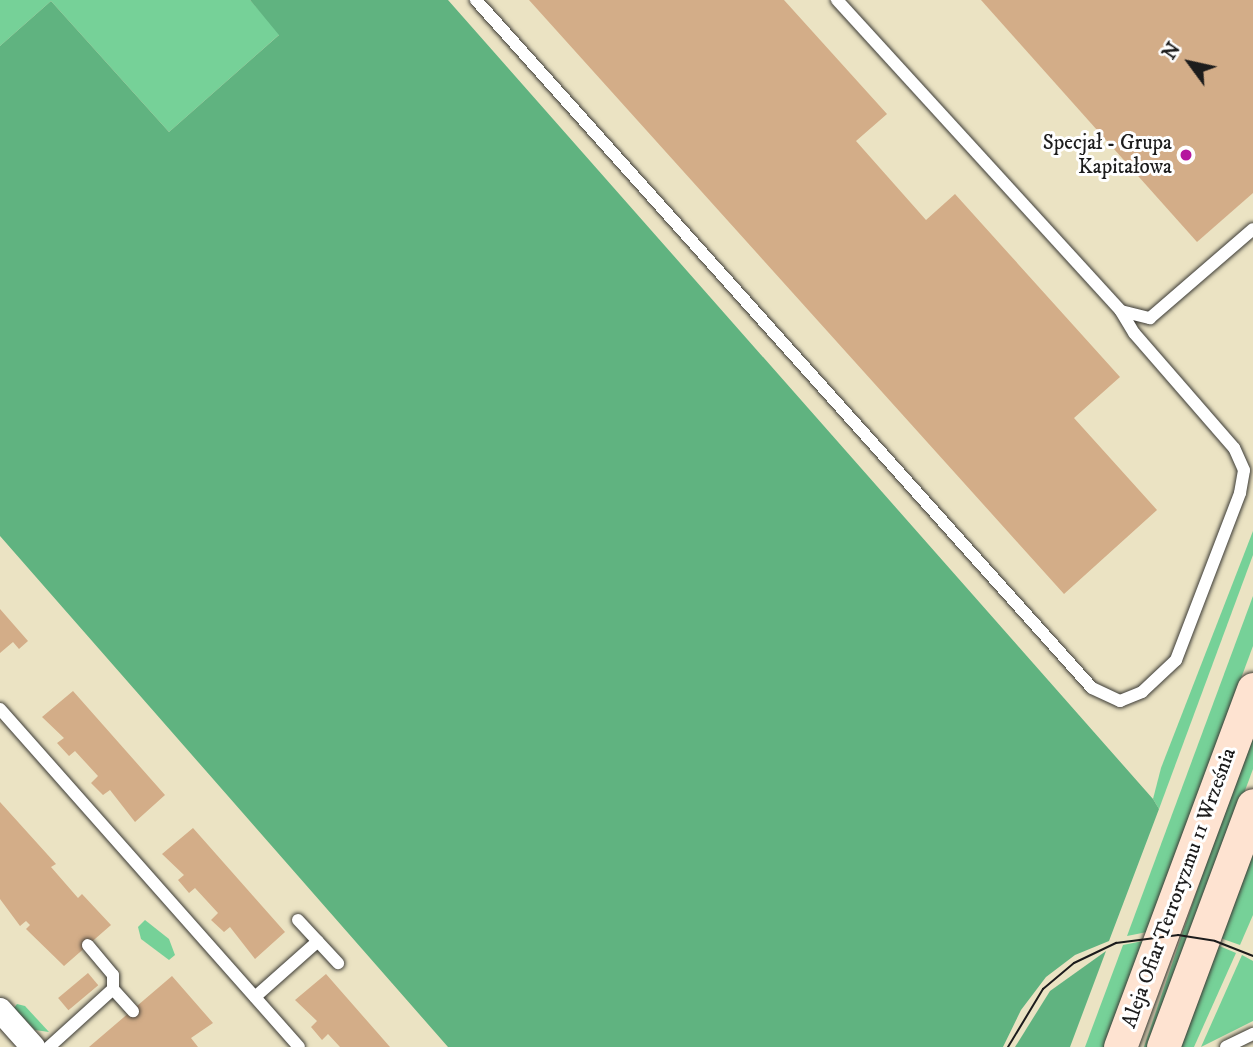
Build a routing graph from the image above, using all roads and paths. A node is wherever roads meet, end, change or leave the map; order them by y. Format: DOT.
graph roads {
  1 [pos="476,0"];
  2 [pos="837,0"];
  3 [pos="1253,229"];
  4 [pos="1121,311"];
  5 [pos="1253,689"];
  6 [pos="0,709"];
  7 [pos="1253,805"];
  8 [pos="298,920"];
  9 [pos="318,941"];
  10 [pos="88,945"];
  11 [pos="338,963"];
  12 [pos="113,989"];
  13 [pos="255,997"];
  14 [pos="0,1010"];
  15 [pos="133,1011"];
  16 [pos="1253,1034"];
  17 [pos="33,1047"];
  18 [pos="49,1047"];
  19 [pos="299,1047"];
  20 [pos="1120,1047"];
  21 [pos="1163,1047"];
  22 [pos="1226,1047"];
  1 -- 4 [label="lane"];
  2 -- 4 [label="lane"];
  3 -- 4 [label="lane"];
  5 -- 20 [label="street, Aleja Ofiar Terroryzmu 11 Września"];
  6 -- 13 [label="lane"];
  7 -- 21 [label="street, Aleja Ofiar Terroryzmu 11 Września"];
  8 -- 9 [label="lane"];
  9 -- 11 [label="lane"];
  9 -- 13 [label="lane"];
  10 -- 12 [label="lane"];
  12 -- 15 [label="lane"];
  12 -- 18 [label="lane"];
  13 -- 19 [label="lane"];
  14 -- 17 [label="street"];
  16 -- 22 [label="lane"];
}
